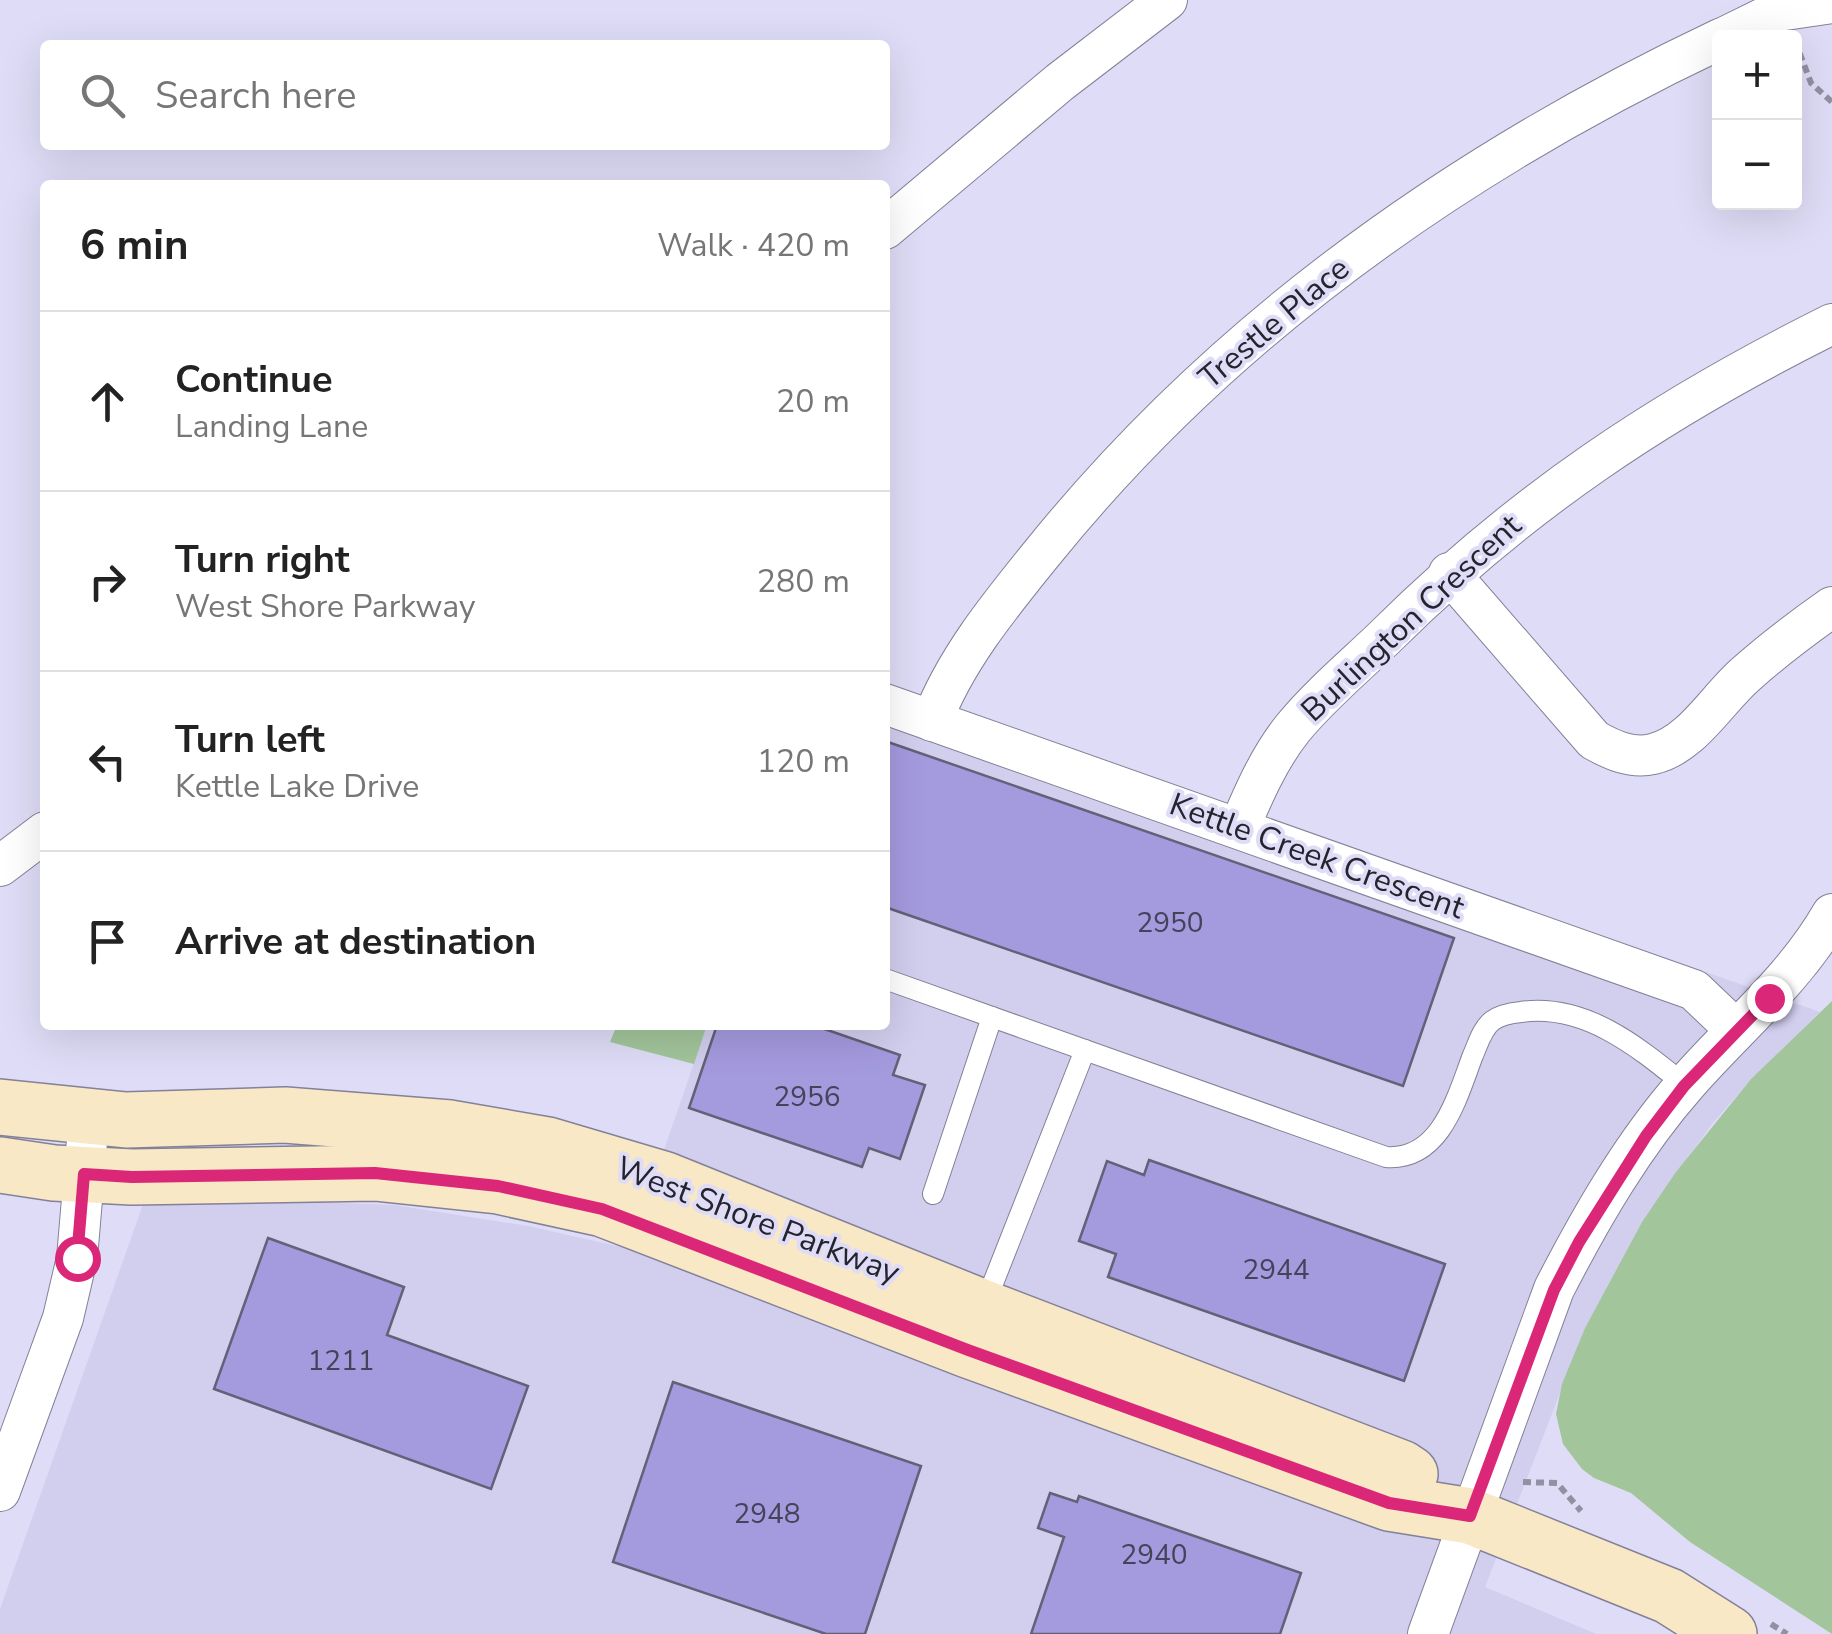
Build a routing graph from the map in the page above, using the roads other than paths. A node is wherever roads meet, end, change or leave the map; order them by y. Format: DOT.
graph roads {
  1 [pos="1166,0"];
  2 [pos="1832,3"];
  3 [pos="1738,30"];
  4 [pos="1712,43"];
  5 [pos="890,225"];
  6 [pos="1832,324"];
  7 [pos="1449,574"];
  8 [pos="1832,607"];
  9 [pos="890,706"];
  10 [pos="932,722"];
  11 [pos="1239,828"];
  12 [pos="40,836"];
  13 [pos="0,866"];
  14 [pos="1832,914"];
  15 [pos="890,982"];
  16 [pos="992,1018"];
  17 [pos="1736,1030"];
  18 [pos="1086,1050"];
  19 [pos="1684,1086"];
  20 [pos="0,1106"];
  21 [pos="89,1117"];
  22 [pos="0,1165"];
  23 [pos="84,1174"];
  24 [pos="933,1194"];
  25 [pos="976,1329"];
  26 [pos="0,1491"];
  27 [pos="1470,1516"];
  28 [pos="1428,1634"];
  29 [pos="1729,1634"];
  1 -- 5 [label="street"];
  2 -- 3 [label="street, Trestle Place"];
  4 -- 10 [label="street, Trestle Place"];
  6 -- 7 [label="street, Burlington Crescent"];
  7 -- 8 [label="street"];
  7 -- 11 [label="street, Burlington Crescent"];
  9 -- 10 [label="street, Kettle Creek Crescent"];
  10 -- 11 [label="street, Kettle Creek Crescent"];
  11 -- 17 [label="street, Kettle Creek Crescent"];
  12 -- 13 [label="street"];
  14 -- 17 [label="street"];
  15 -- 16 [label="lane"];
  16 -- 18 [label="lane"];
  16 -- 24 [label="lane"];
  17 -- 19 [label="street"];
  18 -- 19 [label="lane"];
  18 -- 25 [label="lane"];
  19 -- 27 [label="street"];
  20 -- 21 [label="main road, West Shore Parkway"];
  21 -- 23 [label="street"];
  21 -- 25 [label="main road, West Shore Parkway"];
  22 -- 23 [label="main road, West Shore Parkway"];
  23 -- 25 [label="main road, West Shore Parkway"];
  23 -- 26 [label="street"];
  25 -- 27 [label="main road, West Shore Parkway"];
  27 -- 28 [label="street"];
  27 -- 29 [label="main road, West Shore Parkway"];
}
